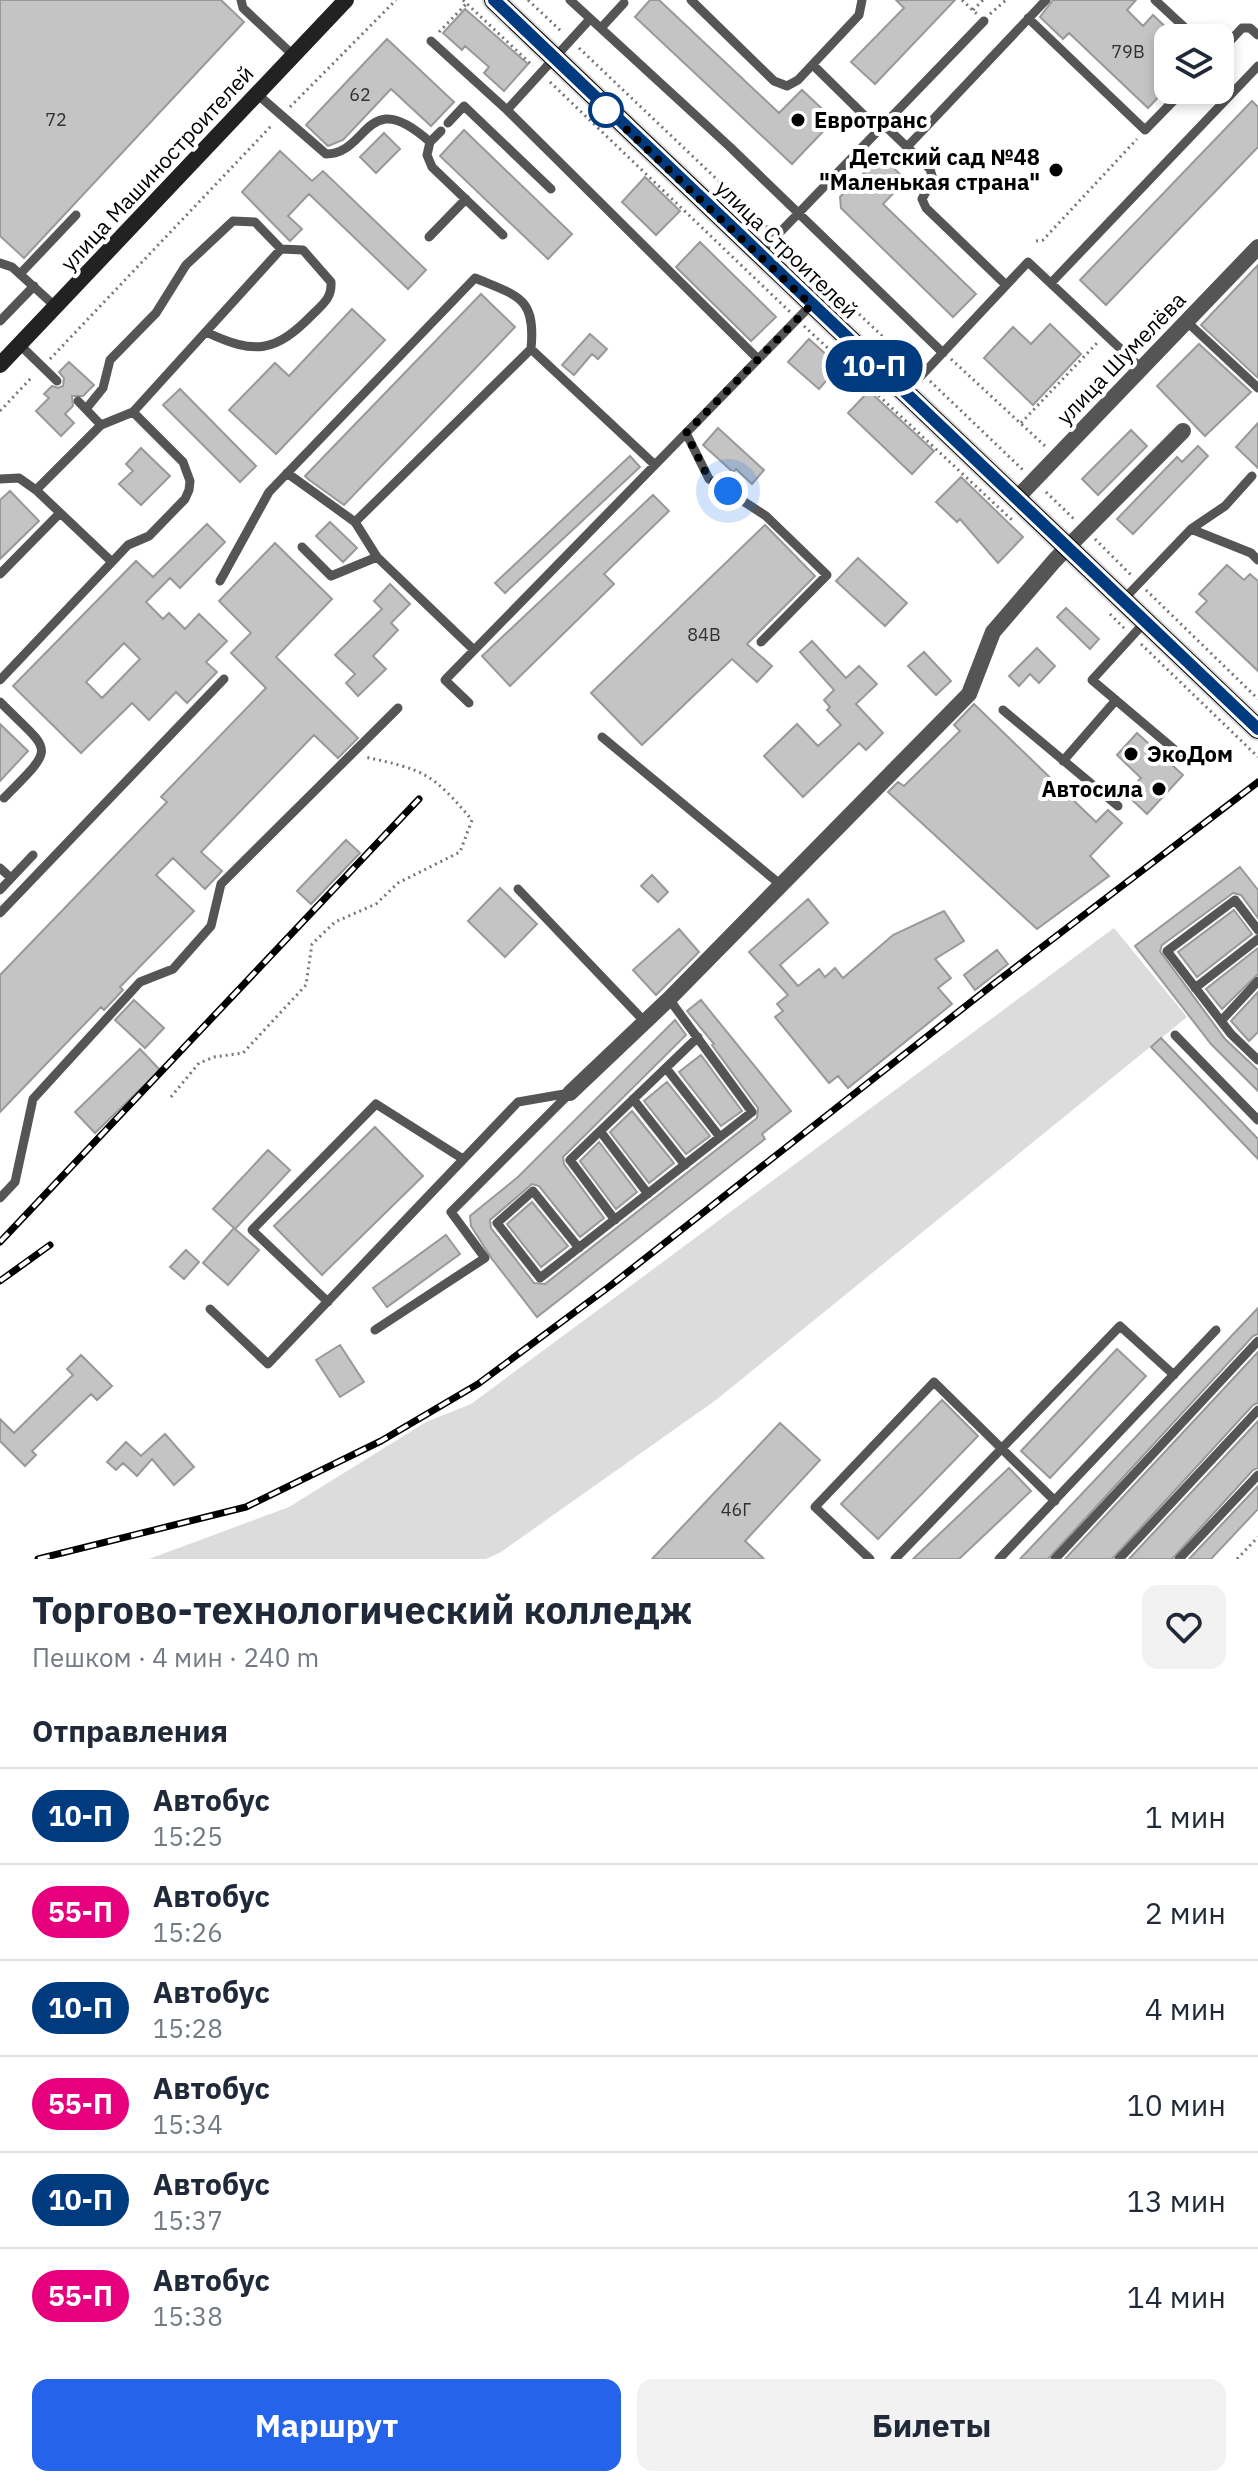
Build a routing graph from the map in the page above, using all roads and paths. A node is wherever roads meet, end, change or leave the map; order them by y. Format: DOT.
graph roads {
  1 [pos="241,0"];
  2 [pos="346,0"];
  3 [pos="396,0"];
  4 [pos="494,0"];
  5 [pos="528,0"];
  6 [pos="570,0"];
  7 [pos="691,0"];
  8 [pos="862,0"];
  9 [pos="962,0"];
  10 [pos="983,0"];
  11 [pos="1006,0"];
  12 [pos="1046,0"];
  13 [pos="1155,0"];
  14 [pos="464,2"];
  15 [pos="624,3"];
  16 [pos="977,6"];
  17 [pos="973,10"];
  18 [pos="1028,18"];
  19 [pos="590,19"];
  20 [pos="984,21"];
  21 [pos="1181,24"];
  22 [pos="601,28"];
  23 [pos="1258,35"];
  24 [pos="1234,37"];
  25 [pos="570,40"];
  26 [pos="431,41"];
  27 [pos="293,55"];
  28 [pos="813,65"];
  29 [pos="547,66"];
  30 [pos="1258,66"];
  31 [pos="257,94"];
  32 [pos="1170,104"];
  33 [pos="507,110"];
  34 [pos="281,116"];
  35 [pos="882,128"];
  36 [pos="1145,130"];
  37 [pos="430,142"];
  38 [pos="907,147"];
  39 [pos="551,189"];
  40 [pos="466,199"];
  41 [pos="76,215"];
  42 [pos="797,215"];
  43 [pos="503,235"];
  44 [pos="777,236"];
  45 [pos="429,237"];
  46 [pos="1036,241"];
  47 [pos="1258,247"];
  48 [pos="281,249"];
  49 [pos="758,255"];
  50 [pos="0,263"];
  51 [pos="20,274"];
  52 [pos="1051,283"];
  53 [pos="1006,285"];
  54 [pos="34,286"];
  55 [pos="56,307"];
  56 [pos="804,312"];
  57 [pos="0,321"];
  58 [pos="1186,321"];
  59 [pos="206,332"];
  60 [pos="1106,335"];
  61 [pos="20,345"];
  62 [pos="531,349"];
  63 [pos="943,353"];
  64 [pos="758,359"];
  65 [pos="0,365"];
  66 [pos="42,367"];
  67 [pos="1141,368"];
  68 [pos="923,374"];
  69 [pos="57,381"];
  70 [pos="1258,388"];
  71 [pos="904,394"];
  72 [pos="78,401"];
  73 [pos="86,409"];
  74 [pos="0,411"];
  75 [pos="133,412"];
  76 [pos="1021,423"];
  77 [pos="101,425"];
  78 [pos="1183,431"];
  79 [pos="686,433"];
  80 [pos="1057,456"];
  81 [pos="655,465"];
  82 [pos="287,473"];
  83 [pos="1252,476"];
  84 [pos="0,479"];
  85 [pos="1034,480"];
  86 [pos="36,490"];
  87 [pos="1016,499"];
  88 [pos="60,513"];
  89 [pos="355,522"];
  90 [pos="1021,529"];
  91 [pos="1191,529"];
  92 [pos="1085,530"];
  93 [pos="302,547"];
  94 [pos="1067,548"];
  95 [pos="377,557"];
  96 [pos="1258,560"];
  97 [pos="112,562"];
  98 [pos="0,574"];
  99 [pos="220,581"];
  100 [pos="1139,583"];
  101 [pos="1116,607"];
  102 [pos="1139,629"];
  103 [pos="761,642"];
  104 [pos="474,650"];
  105 [pos="224,679"];
  106 [pos="0,680"];
  107 [pos="1258,699"];
  108 [pos="1116,700"];
  109 [pos="0,702"];
  110 [pos="469,703"];
  111 [pos="398,708"];
  112 [pos="1003,710"];
  113 [pos="1258,729"];
  114 [pos="602,737"];
  115 [pos="354,754"];
  116 [pos="1182,756"];
  117 [pos="1258,757"];
  118 [pos="1063,761"];
  119 [pos="4,798"];
  120 [pos="1118,806"];
  121 [pos="33,855"];
  122 [pos="0,868"];
  123 [pos="11,878"];
  124 [pos="781,885"];
  125 [pos="518,889"];
  126 [pos="0,890"];
  127 [pos="0,913"];
  128 [pos="1258,930"];
  129 [pos="1258,939"];
  130 [pos="1258,981"];
  131 [pos="1195,988"];
  132 [pos="669,999"];
  133 [pos="1221,1021"];
  134 [pos="645,1022"];
  135 [pos="1175,1035"];
  136 [pos="698,1037"];
  137 [pos="1256,1054"];
  138 [pos="666,1068"];
  139 [pos="570,1093"];
  140 [pos="171,1097"];
  141 [pos="633,1099"];
  142 [pos="1258,1120"];
  143 [pos="600,1131"];
  144 [pos="720,1137"];
  145 [pos="463,1159"];
  146 [pos="685,1165"];
  147 [pos="648,1194"];
  148 [pos="0,1198"];
  149 [pos="615,1220"];
  150 [pos="579,1248"];
  151 [pos="328,1302"];
  152 [pos="210,1309"];
  153 [pos="375,1330"];
  154 [pos="1216,1330"];
  155 [pos="1258,1341"];
  156 [pos="1174,1375"];
  157 [pos="1258,1410"];
  158 [pos="1002,1448"];
  159 [pos="1258,1475"];
  160 [pos="1055,1501"];
  161 [pos="1258,1537"];
  162 [pos="870,1559"];
  163 [pos="895,1559"];
  164 [pos="999,1559"];
  165 [pos="1055,1559"];
  166 [pos="1119,1559"];
  167 [pos="1179,1559"];
  168 [pos="1237,1559"];
  1 -- 27 [label="lane"];
  2 -- 27 [label="main road, улица Машиностроителей"];
  3 -- 34 [label="path"];
  4 -- 29 [label="main road, улица Строителей"];
  5 -- 25 [label="path"];
  6 -- 19 [label="lane"];
  7 -- 28 [label="lane"];
  8 -- 28 [label="lane"];
  9 -- 17 [label="path"];
  10 -- 16 [label="path"];
  11 -- 16 [label="path"];
  12 -- 18 [label="lane"];
  13 -- 21 [label="lane"];
  14 -- 26 [label="path"];
  14 -- 29 [label="path"];
  15 -- 22 [label="lane"];
  16 -- 17 [label="path"];
  17 -- 20 [label="path"];
  18 -- 36 [label="lane"];
  18 -- 38 [label="lane"];
  19 -- 22 [label="lane"];
  19 -- 25 [label="lane"];
  20 -- 35 [label="lane"];
  22 -- 42 [label="lane"];
  23 -- 24 [label="lane"];
  25 -- 29 [label="lane"];
  25 -- 44 [label="path"];
  26 -- 33 [label="lane"];
  27 -- 31 [label="main road, улица Машиностроителей"];
  28 -- 35 [label="lane"];
  29 -- 33 [label="lane"];
  29 -- 49 [label="main road, улица Строителей"];
  29 -- 56 [label="path"];
  30 -- 52 [label="lane"];
  31 -- 34 [label="lane"];
  31 -- 55 [label="main road, улица Машиностроителей"];
  32 -- 36 [label="lane"];
  33 -- 64 [label="lane"];
  34 -- 37 [label="lane"];
  34 -- 66 [label="path"];
  35 -- 38 [label="lane"];
  35 -- 42 [label="lane"];
  36 -- 46 [label="path"];
  37 -- 39 [label="lane"];
  37 -- 40 [label="lane"];
  38 -- 53 [label="lane"];
  40 -- 43 [label="lane"];
  40 -- 45 [label="lane"];
  41 -- 51 [label="lane"];
  42 -- 44 [label="lane"];
  42 -- 63 [label="lane"];
  44 -- 49 [label="lane"];
  44 -- 68 [label="path"];
  47 -- 58 [label="street, улица Шумелёва"];
  48 -- 59 [label="lane"];
  48 -- 59 [label="lane"];
  48 -- 73 [label="lane"];
  49 -- 56 [label="main road, улица Строителей"];
  50 -- 51 [label="lane"];
  51 -- 54 [label="lane"];
  52 -- 53 [label="lane"];
  52 -- 60 [label="lane"];
  53 -- 63 [label="lane"];
  54 -- 55 [label="lane"];
  54 -- 57 [label="lane"];
  55 -- 61 [label="main road, улица Машиностроителей"];
  56 -- 64 [label="lane"];
  56 -- 71 [label="main road, улица Строителей"];
  56 -- 90 [label="path"];
  58 -- 67 [label="street, улица Шумелёва"];
  58 -- 70 [label="lane"];
  59 -- 75 [label="lane"];
  60 -- 67 [label="lane"];
  60 -- 76 [label="path"];
  61 -- 65 [label="main road, улица Машиностроителей"];
  61 -- 66 [label="lane"];
  62 -- 81 [label="lane"];
  62 -- 82 [label="lane"];
  62 -- 89 [label="lane"];
  63 -- 68 [label="lane"];
  63 -- 76 [label="path"];
  64 -- 79 [label="lane"];
  66 -- 69 [label="lane"];
  66 -- 74 [label="path"];
  67 -- 80 [label="street, улица Шумелёва"];
  68 -- 71 [label="lane"];
  68 -- 85 [label="path"];
  71 -- 87 [label="main road, улица Строителей"];
  72 -- 73 [label="lane"];
  73 -- 77 [label="lane"];
  75 -- 77 [label="lane"];
  75 -- 97 [label="lane"];
  76 -- 80 [label="path"];
  77 -- 86 [label="lane"];
  78 -- 92 [label="street"];
  79 -- 81 [label="lane"];
  79 -- 103 [label="lane"];
  80 -- 85 [label="street, улица Шумелёва"];
  81 -- 104 [label="lane"];
  82 -- 89 [label="lane"];
  82 -- 99 [label="lane"];
  83 -- 91 [label="lane"];
  84 -- 86 [label="lane"];
  85 -- 87 [label="street, улица Шумелёва"];
  85 -- 92 [label="path"];
  86 -- 88 [label="lane"];
  87 -- 94 [label="main road, улица Строителей"];
  88 -- 97 [label="lane"];
  88 -- 98 [label="lane"];
  89 -- 95 [label="lane"];
  91 -- 96 [label="lane"];
  91 -- 100 [label="lane"];
  92 -- 94 [label="street"];
  92 -- 100 [label="path"];
  93 -- 95 [label="lane"];
  94 -- 101 [label="main road, улица Строителей"];
  94 -- 124 [label="street"];
  95 -- 104 [label="lane"];
  97 -- 106 [label="lane"];
  100 -- 101 [label="lane"];
  100 -- 107 [label="path"];
  101 -- 102 [label="main road, улица Строителей"];
  101 -- 102 [label="path"];
  102 -- 108 [label="lane"];
  102 -- 113 [label="main road, улица Строителей"];
  102 -- 117 [label="path"];
  104 -- 110 [label="lane"];
  105 -- 127 [label="lane"];
  108 -- 116 [label="lane"];
  108 -- 118 [label="lane"];
  109 -- 119 [label="lane"];
  111 -- 115 [label="lane"];
  112 -- 118 [label="lane"];
  114 -- 124 [label="lane"];
  115 -- 140 [label="path"];
  115 -- 148 [label="lane"];
  118 -- 120 [label="lane"];
  121 -- 123 [label="lane"];
  122 -- 123 [label="lane"];
  123 -- 126 [label="lane"];
  124 -- 132 [label="street"];
  125 -- 134 [label="lane"];
  128 -- 131 [label="lane"];
  129 -- 131 [label="lane"];
  130 -- 133 [label="lane"];
  131 -- 133 [label="lane"];
  132 -- 134 [label="street"];
  132 -- 136 [label="lane"];
  133 -- 137 [label="lane"];
  134 -- 139 [label="street"];
  135 -- 142 [label="lane"];
  136 -- 138 [label="lane"];
  136 -- 144 [label="lane"];
  138 -- 141 [label="lane"];
  138 -- 144 [label="lane"];
  139 -- 145 [label="lane"];
  139 -- 153 [label="lane"];
  141 -- 143 [label="lane"];
  141 -- 146 [label="lane"];
  143 -- 147 [label="lane"];
  143 -- 149 [label="lane"];
  144 -- 146 [label="lane"];
  145 -- 151 [label="lane"];
  145 -- 151 [label="lane"];
  146 -- 147 [label="lane"];
  147 -- 149 [label="lane"];
  149 -- 150 [label="lane"];
  150 -- 150 [label="lane"];
  151 -- 152 [label="lane"];
  154 -- 156 [label="lane"];
  155 -- 165 [label="lane"];
  156 -- 158 [label="lane"];
  156 -- 160 [label="lane"];
  157 -- 166 [label="lane"];
  158 -- 160 [label="lane"];
  158 -- 162 [label="lane"];
  158 -- 163 [label="lane"];
  159 -- 167 [label="lane"];
  160 -- 164 [label="lane"];
  161 -- 168 [label="path"];
}
